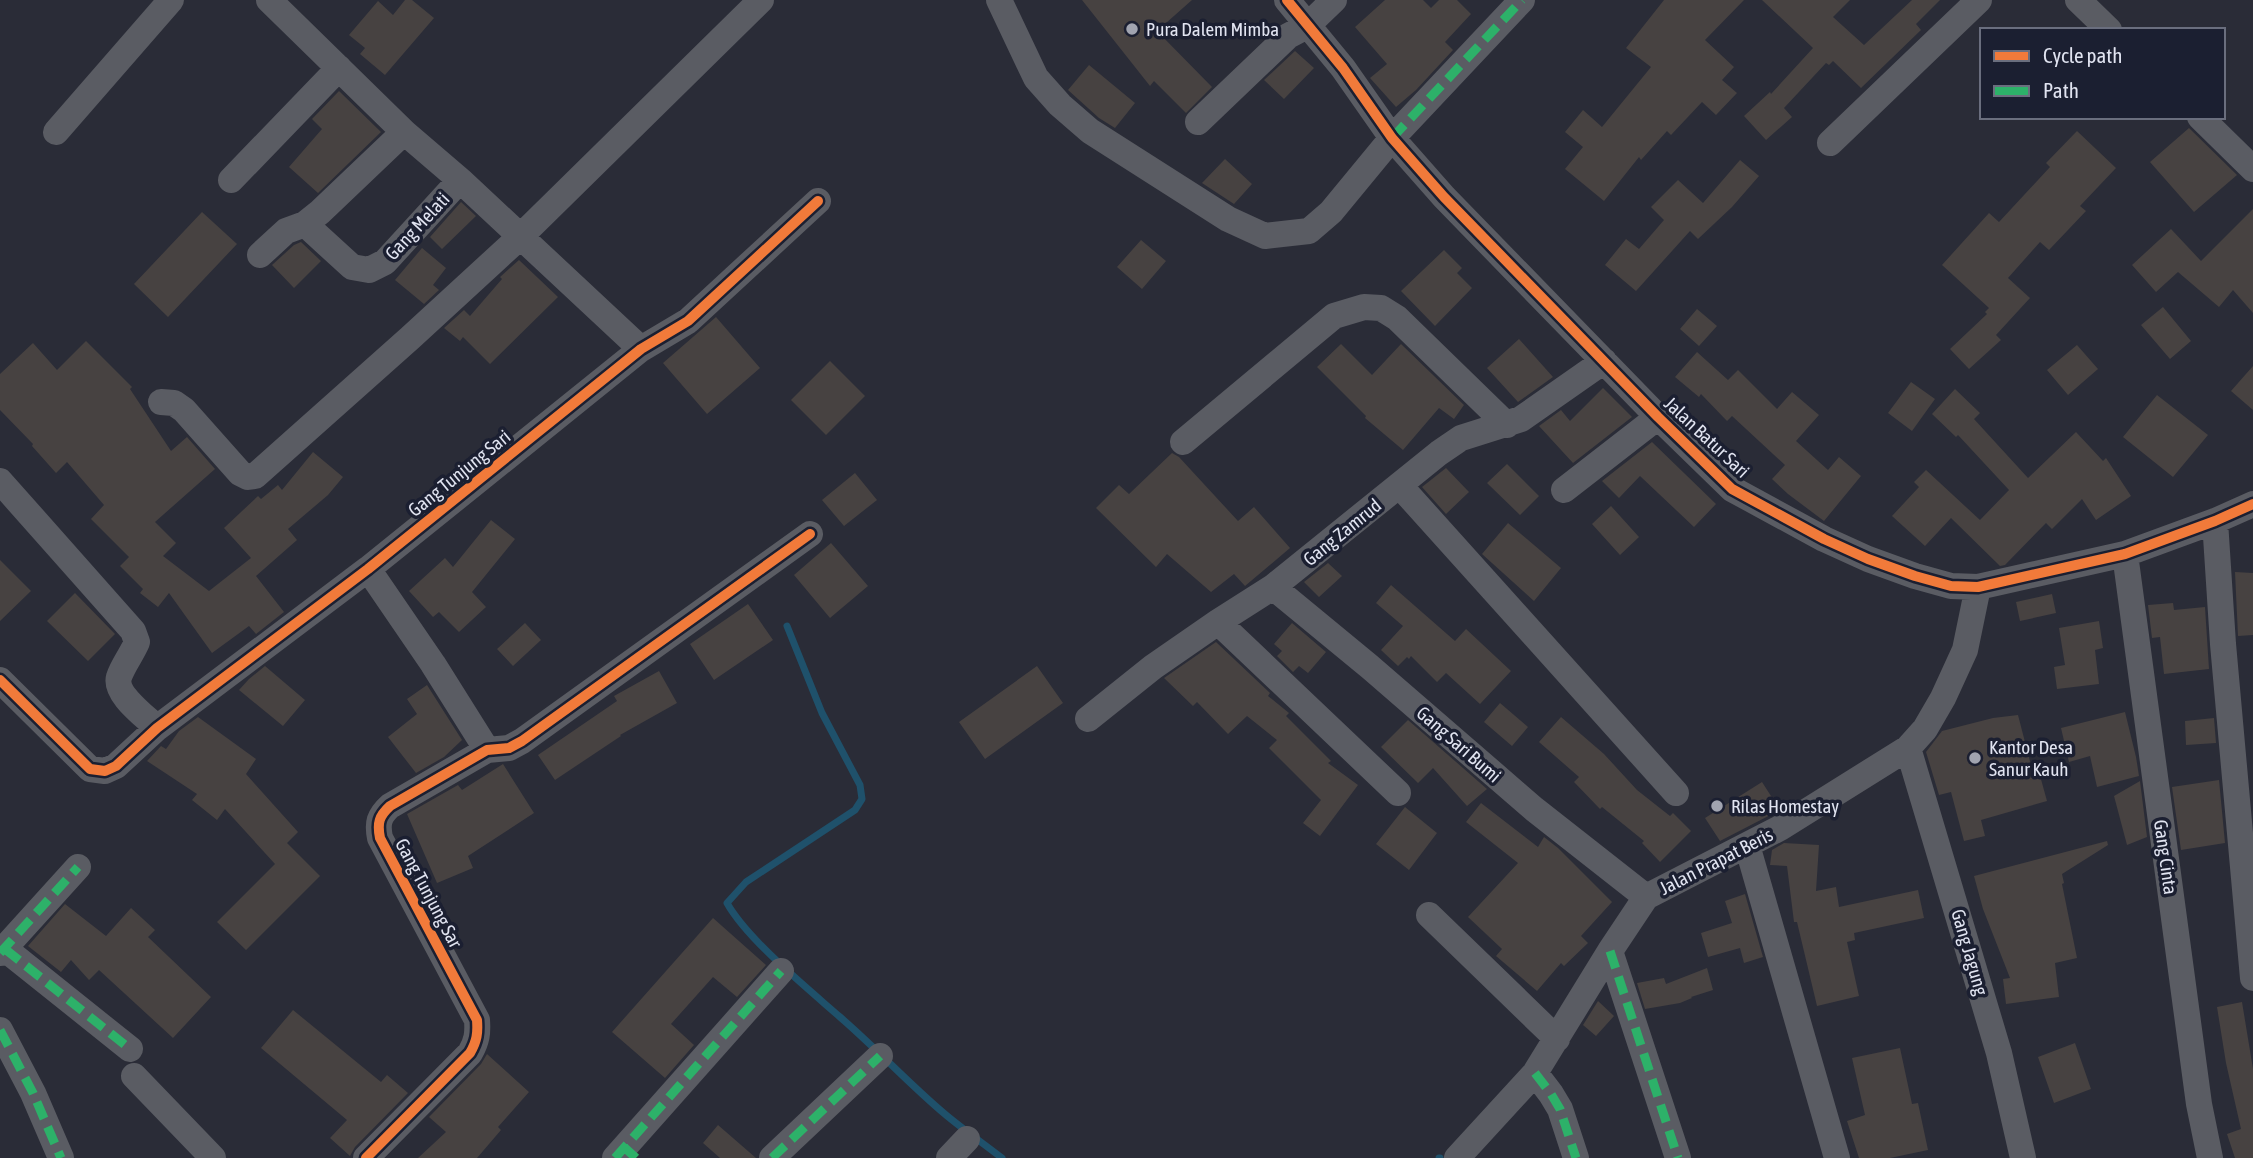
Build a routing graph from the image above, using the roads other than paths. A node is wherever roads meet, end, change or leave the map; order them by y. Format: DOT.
graph roads {
  1 [pos="171,0"];
  2 [pos="761,0"];
  3 [pos="999,0"];
  4 [pos="1287,0"];
  5 [pos="1334,0"];
  6 [pos="1522,0"];
  7 [pos="1979,0"];
  8 [pos="2078,0"];
  9 [pos="284,5"];
  10 [pos="1307,26"];
  11 [pos="2107,28"];
  12 [pos="339,68"];
  13 [pos="2202,119"];
  14 [pos="1198,122"];
  15 [pos="56,132"];
  16 [pos="404,132"];
  17 [pos="1392,138"];
  18 [pos="1830,144"];
  19 [pos="2253,169"];
  20 [pos="231,180"];
  21 [pos="460,180"];
  22 [pos="818,201"];
  23 [pos="305,223"];
  24 [pos="521,236"];
  25 [pos="260,255"];
  26 [pos="641,349"];
  27 [pos="1604,361"];
  28 [pos="161,402"];
  29 [pos="1658,417"];
  30 [pos="1507,425"];
  31 [pos="1183,442"];
  32 [pos="0,481"];
  33 [pos="1400,486"];
  34 [pos="1564,490"];
  35 [pos="2253,504"];
  36 [pos="2215,521"];
  37 [pos="810,534"];
  38 [pos="2124,554"];
  39 [pos="368,569"];
  40 [pos="1273,587"];
  41 [pos="1978,587"];
  42 [pos="1218,622"];
  43 [pos="0,680"];
  44 [pos="1088,719"];
  45 [pos="157,728"];
  46 [pos="1908,748"];
  47 [pos="488,750"];
  48 [pos="1398,793"];
  49 [pos="1676,793"];
  50 [pos="1747,845"];
  51 [pos="78,867"];
  52 [pos="1646,897"];
  53 [pos="1429,915"];
  54 [pos="2,951"];
  55 [pos="1610,951"];
  56 [pos="781,971"];
  57 [pos="2253,978"];
  58 [pos="0,1030"];
  59 [pos="1557,1039"];
  60 [pos="130,1049"];
  61 [pos="880,1056"];
  62 [pos="1535,1073"];
  63 [pos="134,1076"];
  64 [pos="625,1154"];
  65 [pos="61,1158"];
  66 [pos="213,1158"];
  67 [pos="366,1158"];
  68 [pos="772,1158"];
  69 [pos="1457,1158"];
  70 [pos="1576,1158"];
  71 [pos="1678,1158"];
  72 [pos="1837,1158"];
  73 [pos="2023,1158"];
  74 [pos="2210,1158"];
  1 -- 15 [label="street"];
  2 -- 24 [label="street"];
  3 -- 17 [label="street"];
  4 -- 10 [label="street, Jalan Batur Sari"];
  5 -- 10 [label="street"];
  6 -- 17 [label="street"];
  7 -- 18 [label="street"];
  8 -- 11 [label="street"];
  9 -- 12 [label="street"];
  10 -- 14 [label="street"];
  10 -- 17 [label="street, Jalan Batur Sari"];
  12 -- 16 [label="street"];
  12 -- 20 [label="street"];
  13 -- 19 [label="street"];
  16 -- 21 [label="street"];
  16 -- 23 [label="street"];
  17 -- 27 [label="street, Jalan Batur Sari"];
  21 -- 23 [label="street, Gang Melati"];
  21 -- 24 [label="street"];
  22 -- 26 [label="street, Gang Tunjung Sari"];
  23 -- 25 [label="street"];
  24 -- 26 [label="street"];
  24 -- 28 [label="street"];
  26 -- 39 [label="street, Gang Tunjung Sari"];
  27 -- 29 [label="street, Jalan Batur Sari"];
  27 -- 30 [label="street, Gang Zamrud"];
  29 -- 34 [label="street"];
  29 -- 41 [label="street, Jalan Batur Sari"];
  30 -- 31 [label="street"];
  30 -- 33 [label="street, Gang Zamrud"];
  32 -- 45 [label="street"];
  33 -- 40 [label="street, Gang Zamrud"];
  33 -- 49 [label="street"];
  35 -- 36 [label="street, Jalan Batur Sari"];
  36 -- 38 [label="street, Jalan Batur Sari"];
  36 -- 57 [label="street"];
  37 -- 47 [label="street, Gang Tunjung Sar"];
  38 -- 41 [label="street, Jalan Batur Sari"];
  38 -- 74 [label="street, Gang Cinta"];
  39 -- 45 [label="street, Gang Tunjung Sari"];
  39 -- 47 [label="street"];
  40 -- 42 [label="street, Gang Zamrud"];
  40 -- 52 [label="street, Gang Sari Bumi"];
  41 -- 46 [label="street, Jalan Prapat Beris"];
  42 -- 44 [label="street, Gang Zamrud"];
  42 -- 48 [label="street"];
  43 -- 45 [label="street, Gang Tunjung Sari"];
  46 -- 50 [label="street, Jalan Prapat Beris"];
  46 -- 73 [label="street, Gang Jagung"];
  47 -- 67 [label="street, Gang Tunjung Sar"];
  50 -- 52 [label="street, Jalan Prapat Beris"];
  50 -- 72 [label="street"];
  51 -- 54 [label="street"];
  52 -- 55 [label="street, Jalan Prapat Beris"];
  53 -- 59 [label="street"];
  54 -- 60 [label="street"];
  55 -- 59 [label="street, Jalan Prapat Beris"];
  55 -- 71 [label="street"];
  56 -- 64 [label="street"];
  58 -- 65 [label="street"];
  59 -- 62 [label="street, Jalan Prapat Beris"];
  61 -- 68 [label="street"];
  62 -- 69 [label="street, Jalan Prapat Beris"];
  62 -- 70 [label="street"];
  63 -- 66 [label="street"];
}
